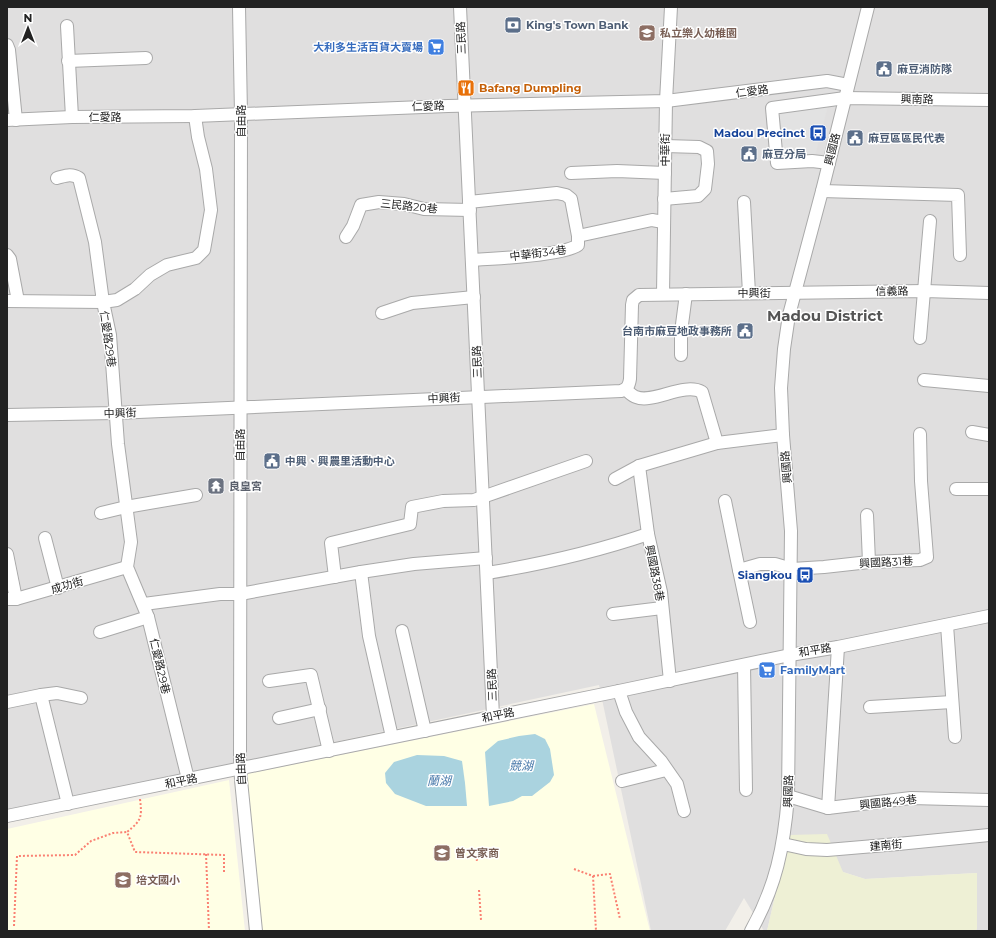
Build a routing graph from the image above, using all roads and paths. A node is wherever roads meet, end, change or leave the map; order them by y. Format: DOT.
graph roads {
  1 [pos="240,7"];
  2 [pos="460,7"];
  3 [pos="672,7"];
  4 [pos="868,7"];
  5 [pos="67,26"];
  6 [pos="7,46"];
  7 [pos="146,58"];
  8 [pos="68,61"];
  9 [pos="848,85"];
  10 [pos="845,98"];
  11 [pos="989,100"];
  12 [pos="666,101"];
  13 [pos="464,105"];
  14 [pos="242,114"];
  15 [pos="195,116"];
  16 [pos="72,117"];
  17 [pos="11,120"];
  18 [pos="665,146"];
  19 [pos="829,163"];
  20 [pos="571,173"];
  21 [pos="665,173"];
  22 [pos="56,178"];
  23 [pos="822,190"];
  24 [pos="664,199"];
  25 [pos="744,202"];
  26 [pos="469,206"];
  27 [pos="930,221"];
  28 [pos="663,222"];
  29 [pos="578,236"];
  30 [pos="346,237"];
  31 [pos="7,255"];
  32 [pos="960,255"];
  33 [pos="472,260"];
  34 [pos="925,291"];
  35 [pos="748,293"];
  36 [pos="795,293"];
  37 [pos="989,293"];
  38 [pos="663,294"];
  39 [pos="686,294"];
  40 [pos="474,297"];
  41 [pos="12,301"];
  42 [pos="103,302"];
  43 [pos="382,313"];
  44 [pos="920,338"];
  45 [pos="681,355"];
  46 [pos="924,380"];
  47 [pos="989,386"];
  48 [pos="626,390"];
  49 [pos="478,397"];
  50 [pos="240,407"];
  51 [pos="115,413"];
  52 [pos="7,415"];
  53 [pos="972,432"];
  54 [pos="920,434"];
  55 [pos="783,435"];
  56 [pos="989,435"];
  57 [pos="717,443"];
  58 [pos="586,461"];
  59 [pos="639,466"];
  60 [pos="615,479"];
  61 [pos="956,489"];
  62 [pos="989,489"];
  63 [pos="196,495"];
  64 [pos="483,497"];
  65 [pos="725,501"];
  66 [pos="126,507"];
  67 [pos="101,513"];
  68 [pos="867,515"];
  69 [pos="648,534"];
  70 [pos="45,538"];
  71 [pos="7,554"];
  72 [pos="486,558"];
  73 [pos="869,562"];
  74 [pos="127,567"];
  75 [pos="792,568"];
  76 [pos="739,570"];
  77 [pos="361,572"];
  78 [pos="487,573"];
  79 [pos="335,577"];
  80 [pos="58,588"];
  81 [pos="240,594"];
  82 [pos="12,599"];
  83 [pos="144,604"];
  84 [pos="662,608"];
  85 [pos="613,614"];
  86 [pos="989,616"];
  87 [pos="148,617"];
  88 [pos="750,622"];
  89 [pos="948,625"];
  90 [pos="402,631"];
  91 [pos="100,632"];
  92 [pos="838,647"];
  93 [pos="790,655"];
  94 [pos="744,665"];
  95 [pos="269,681"];
  96 [pos="670,681"];
  97 [pos="619,691"];
  98 [pos="40,695"];
  99 [pos="81,698"];
  100 [pos="7,702"];
  101 [pos="952,702"];
  102 [pos="870,707"];
  103 [pos="320,710"];
  104 [pos="493,716"];
  105 [pos="279,718"];
  106 [pos="425,731"];
  107 [pos="392,737"];
  108 [pos="955,737"];
  109 [pos="330,751"];
  110 [pos="241,768"];
  111 [pos="666,770"];
  112 [pos="188,779"];
  113 [pos="622,781"];
  114 [pos="139,789"];
  115 [pos="746,790"];
  116 [pos="788,796"];
  117 [pos="989,800"];
  118 [pos="68,804"];
  119 [pos="828,808"];
  120 [pos="684,811"];
  121 [pos="7,816"];
  122 [pos="128,832"];
  123 [pos="989,835"];
  124 [pos="783,844"];
  125 [pos="476,851"];
  126 [pos="206,854"];
  127 [pos="477,862"];
  128 [pos="574,869"];
  129 [pos="224,872"];
  130 [pos="593,876"];
  131 [pos="479,890"];
  132 [pos="620,919"];
  133 [pos="481,920"];
  134 [pos="14,926"];
  135 [pos="209,931"];
  136 [pos="256,931"];
  137 [pos="596,931"];
  138 [pos="751,931"];
  1 -- 14 [label="street, 自由路"];
  2 -- 13 [label="street, 三民路"];
  3 -- 12 [label="street, 中華街"];
  4 -- 9 [label="street, 興國路"];
  5 -- 8 [label="street"];
  6 -- 17 [label="street"];
  7 -- 8 [label="street"];
  8 -- 16 [label="street"];
  9 -- 10 [label="street, 興國路"];
  9 -- 12 [label="street, 仁愛路"];
  10 -- 11 [label="street, 興南路"];
  10 -- 19 [label="street, 興國路"];
  10 -- 19 [label="street, 興南路"];
  12 -- 13 [label="street, 仁愛路"];
  12 -- 18 [label="street, 中華街"];
  13 -- 14 [label="street, 仁愛路"];
  13 -- 26 [label="street, 三民路"];
  14 -- 15 [label="street, 仁愛路"];
  14 -- 50 [label="street, 自由路"];
  15 -- 16 [label="street, 仁愛路"];
  15 -- 42 [label="street, 仁愛路29巷"];
  16 -- 17 [label="street, 仁愛路"];
  18 -- 21 [label="street, 中華街"];
  18 -- 24 [label="street"];
  19 -- 23 [label="street, 興國路"];
  20 -- 21 [label="street"];
  21 -- 24 [label="street, 中華街"];
  22 -- 42 [label="street"];
  23 -- 32 [label="street"];
  23 -- 36 [label="street, 興國路"];
  24 -- 28 [label="street, 中華街"];
  25 -- 35 [label="street"];
  26 -- 29 [label="street, 三民路20巷"];
  26 -- 30 [label="street, 三民路20巷"];
  26 -- 33 [label="street, 三民路"];
  27 -- 34 [label="street"];
  28 -- 29 [label="street, 中華街34巷"];
  28 -- 38 [label="street, 中華街"];
  29 -- 33 [label="street, 中華街34巷"];
  31 -- 41 [label="street"];
  33 -- 40 [label="street, 三民路"];
  34 -- 36 [label="street, 信義路"];
  34 -- 37 [label="street, 信義路"];
  34 -- 44 [label="street"];
  35 -- 36 [label="street, 中興街"];
  35 -- 39 [label="street, 中興街"];
  36 -- 55 [label="street, 興國路"];
  38 -- 39 [label="street, 中興街"];
  38 -- 48 [label="street, 中興街"];
  39 -- 45 [label="street"];
  40 -- 43 [label="street"];
  40 -- 49 [label="street, 三民路"];
  41 -- 42 [label="street"];
  42 -- 51 [label="street, 仁愛路29巷"];
  46 -- 47 [label="street"];
  48 -- 49 [label="street, 中興街"];
  48 -- 57 [label="street"];
  49 -- 50 [label="street, 中興街"];
  49 -- 64 [label="street, 三民路"];
  50 -- 51 [label="street, 中興街"];
  50 -- 81 [label="street, 自由路"];
  51 -- 52 [label="street, 中興街"];
  51 -- 66 [label="street, 仁愛路29巷"];
  53 -- 56 [label="street"];
  54 -- 73 [label="street, 興國路31巷"];
  55 -- 57 [label="street"];
  55 -- 75 [label="street, 興國路"];
  57 -- 59 [label="street"];
  58 -- 64 [label="street"];
  59 -- 60 [label="street"];
  59 -- 69 [label="street, 興國路38巷"];
  61 -- 62 [label="street"];
  63 -- 66 [label="street"];
  64 -- 72 [label="street, 三民路"];
  64 -- 79 [label="street"];
  65 -- 76 [label="street"];
  66 -- 67 [label="street"];
  66 -- 74 [label="street, 仁愛路29巷"];
  68 -- 73 [label="street"];
  69 -- 78 [label="street"];
  69 -- 84 [label="street, 興國路38巷"];
  70 -- 80 [label="street"];
  71 -- 82 [label="street"];
  72 -- 77 [label="street"];
  72 -- 78 [label="street, 三民路"];
  73 -- 75 [label="street, 興國路31巷"];
  74 -- 80 [label="street, 成功街"];
  74 -- 83 [label="street, 仁愛路29巷"];
  75 -- 76 [label="street, 興國路31巷"];
  75 -- 93 [label="street, 興國路"];
  76 -- 88 [label="street"];
  77 -- 79 [label="street"];
  77 -- 107 [label="street"];
  78 -- 104 [label="street, 三民路"];
  79 -- 81 [label="street"];
  80 -- 82 [label="street, 成功街"];
  81 -- 83 [label="street"];
  81 -- 110 [label="street, 自由路"];
  83 -- 87 [label="street, 仁愛路29巷"];
  84 -- 85 [label="street"];
  84 -- 96 [label="street, 興國路38巷"];
  86 -- 89 [label="street, 和平路"];
  87 -- 91 [label="street"];
  87 -- 112 [label="street, 仁愛路29巷"];
  89 -- 92 [label="street, 和平路"];
  89 -- 101 [label="street"];
  90 -- 106 [label="street"];
  92 -- 93 [label="street, 和平路"];
  92 -- 119 [label="street"];
  93 -- 94 [label="street, 和平路"];
  93 -- 116 [label="street, 興國路"];
  94 -- 96 [label="street, 和平路"];
  94 -- 115 [label="street"];
  95 -- 103 [label="street"];
  96 -- 97 [label="street, 和平路"];
  97 -- 104 [label="street, 和平路"];
  97 -- 111 [label="street"];
  98 -- 99 [label="street"];
  98 -- 100 [label="street"];
  98 -- 118 [label="street"];
  101 -- 102 [label="street"];
  101 -- 108 [label="street"];
  103 -- 105 [label="street"];
  103 -- 109 [label="street"];
  104 -- 106 [label="street, 和平路"];
  106 -- 107 [label="street, 和平路"];
  107 -- 109 [label="street, 和平路"];
  109 -- 110 [label="street, 和平路"];
  110 -- 112 [label="street, 和平路"];
  110 -- 136 [label="street, 自由路"];
  111 -- 113 [label="street"];
  111 -- 120 [label="street"];
  112 -- 114 [label="street, 和平路"];
  114 -- 118 [label="street, 和平路"];
  114 -- 122 [label="path"];
  116 -- 119 [label="street, 興國路49巷"];
  116 -- 124 [label="street, 興國路"];
  117 -- 119 [label="street, 興國路49巷"];
  118 -- 121 [label="street, 和平路"];
  122 -- 126 [label="path"];
  122 -- 134 [label="path"];
  123 -- 124 [label="street, 建南街"];
  124 -- 138 [label="street, 興國路"];
  125 -- 127 [label="path"];
  126 -- 129 [label="path"];
  126 -- 135 [label="path"];
  128 -- 130 [label="path"];
  130 -- 132 [label="path"];
  130 -- 137 [label="path"];
  131 -- 133 [label="path"];
}
